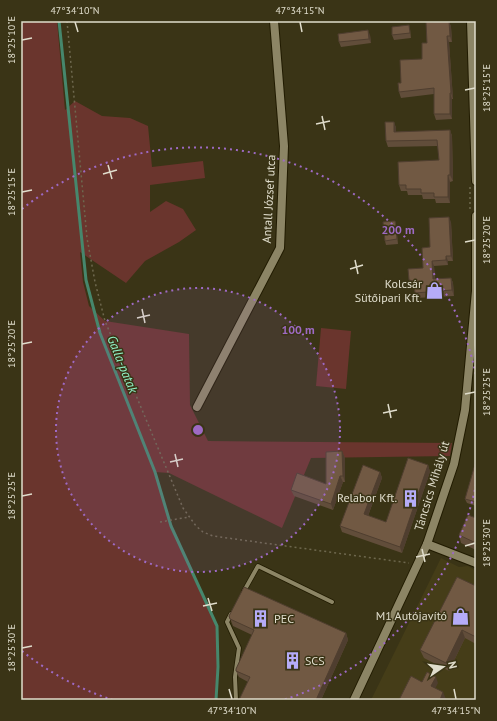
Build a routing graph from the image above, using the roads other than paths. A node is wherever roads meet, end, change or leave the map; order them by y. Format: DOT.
graph roads {
  1 [pos="274,21"];
  2 [pos="470,21"];
  3 [pos="476,181"];
  4 [pos="476,216"];
  5 [pos="476,291"];
  6 [pos="197,407"];
  7 [pos="427,544"];
  8 [pos="476,563"];
  9 [pos="241,597"];
  10 [pos="332,602"];
  11 [pos="234,610"];
  12 [pos="236,700"];
  13 [pos="354,700"];
  1 -- 6 [label="street, Antall József utca"];
  2 -- 3 [label="street"];
  4 -- 5 [label="street, Táncsics Mihály út"];
  5 -- 7 [label="street, Táncsics Mihály út"];
  7 -- 8 [label="street"];
  7 -- 13 [label="street, Táncsics Mihály út"];
  9 -- 10 [label="lane"];
  11 -- 12 [label="lane"];
}
